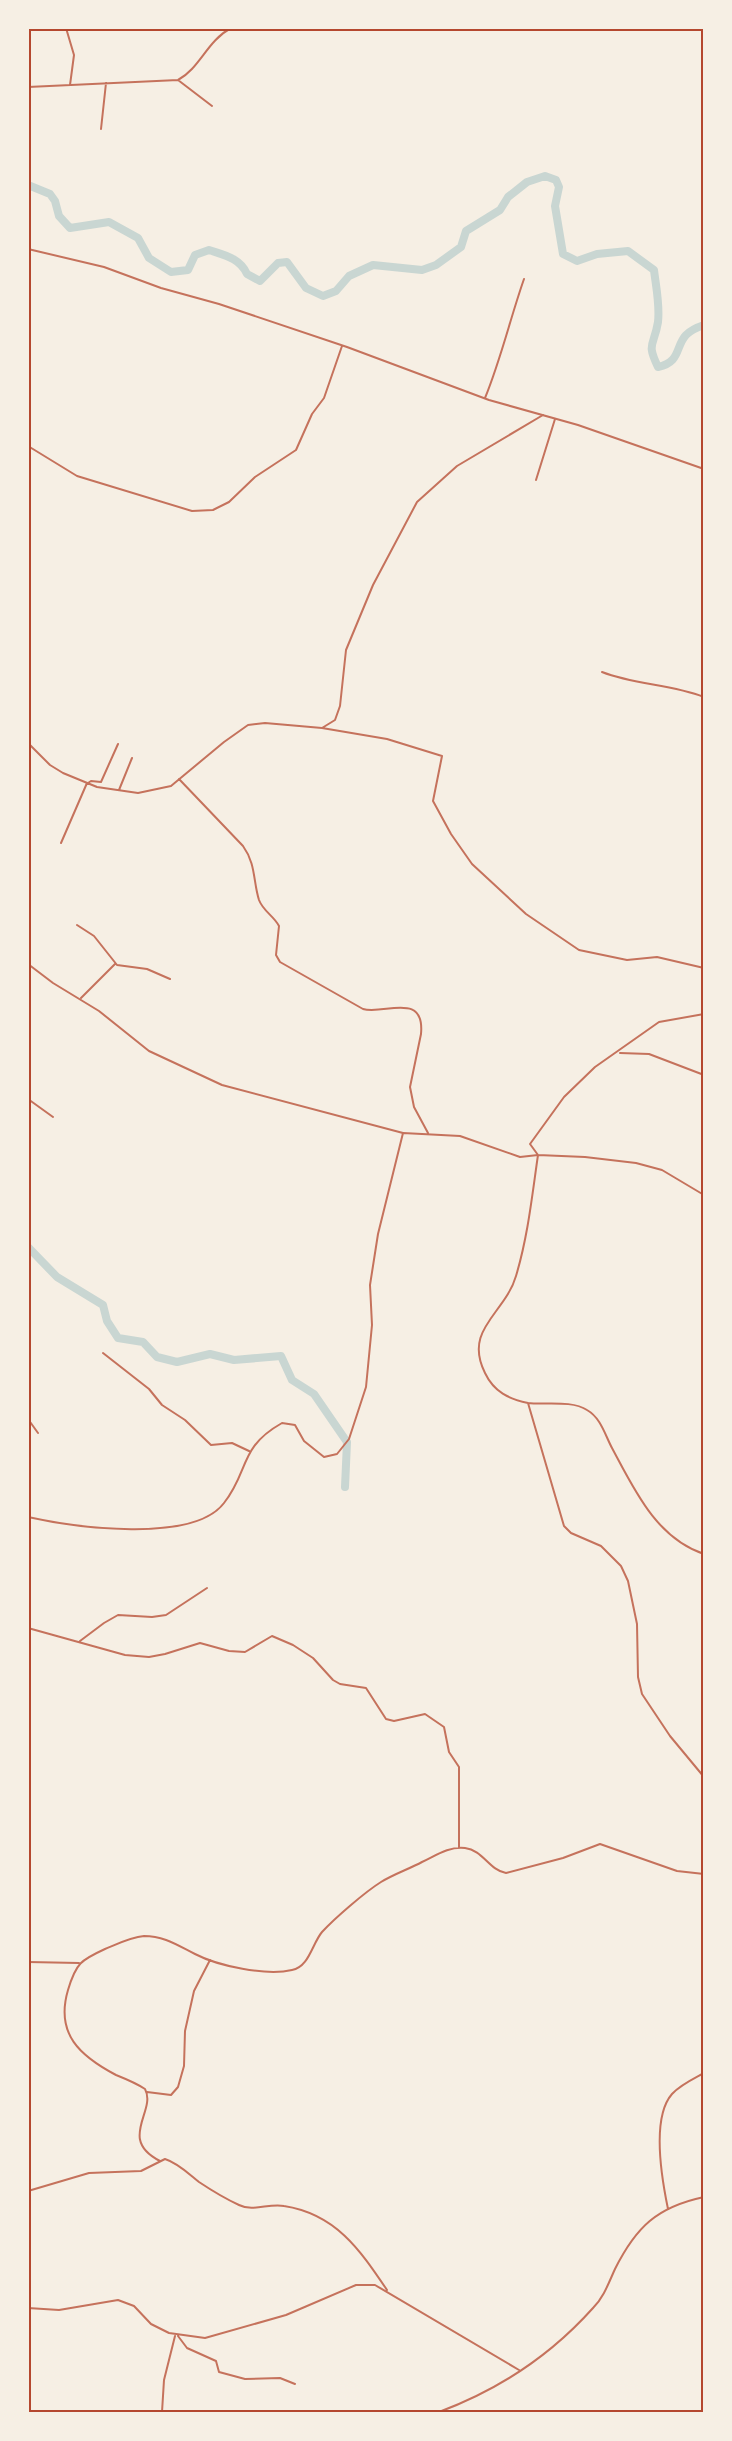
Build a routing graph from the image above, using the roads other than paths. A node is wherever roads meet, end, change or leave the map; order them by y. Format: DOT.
graph roads {
  1 [pos="66,28"];
  2 [pos="231,28"];
  3 [pos="178,80"];
  4 [pos="106,83"];
  5 [pos="70,85"];
  6 [pos="28,87"];
  7 [pos="212,106"];
  8 [pos="101,129"];
  9 [pos="28,249"];
  10 [pos="524,279"];
  11 [pos="342,346"];
  12 [pos="485,398"];
  13 [pos="543,415"];
  14 [pos="555,419"];
  15 [pos="28,446"];
  16 [pos="704,469"];
  17 [pos="536,480"];
  18 [pos="602,672"];
  19 [pos="704,696"];
  20 [pos="322,728"];
  21 [pos="28,743"];
  22 [pos="118,744"];
  23 [pos="132,758"];
  24 [pos="179,779"];
  25 [pos="87,783"];
  26 [pos="118,790"];
  27 [pos="62,843"];
  28 [pos="77,925"];
  29 [pos="28,964"];
  30 [pos="115,964"];
  31 [pos="704,968"];
  32 [pos="170,979"];
  33 [pos="81,998"];
  34 [pos="704,1014"];
  35 [pos="617,1053"];
  36 [pos="704,1075"];
  37 [pos="28,1099"];
  38 [pos="53,1117"];
  39 [pos="403,1133"];
  40 [pos="428,1133"];
  41 [pos="538,1155"];
  42 [pos="704,1195"];
  43 [pos="103,1353"];
  44 [pos="528,1403"];
  45 [pos="28,1419"];
  46 [pos="38,1432"];
  47 [pos="249,1451"];
  48 [pos="28,1517"];
  49 [pos="704,1554"];
  50 [pos="207,1588"];
  51 [pos="28,1628"];
  52 [pos="80,1641"];
  53 [pos="704,1777"];
  54 [pos="459,1848"];
  55 [pos="704,1874"];
  56 [pos="210,1960"];
  57 [pos="28,1962"];
  58 [pos="79,1963"];
  59 [pos="704,2073"];
  60 [pos="147,2092"];
  61 [pos="160,2161"];
  62 [pos="28,2191"];
  63 [pos="704,2197"];
  64 [pos="668,2211"];
  65 [pos="388,2291"];
  66 [pos="28,2308"];
  67 [pos="176,2335"];
  68 [pos="519,2370"];
  69 [pos="295,2384"];
  70 [pos="162,2412"];
  71 [pos="439,2412"];
  1 -- 5 [label="street"];
  2 -- 3 [label="street"];
  3 -- 4 [label="street"];
  3 -- 7 [label="street"];
  4 -- 5 [label="street"];
  4 -- 8 [label="street"];
  5 -- 6 [label="street"];
  9 -- 11 [label="street"];
  10 -- 12 [label="street"];
  11 -- 12 [label="street"];
  11 -- 15 [label="street"];
  12 -- 13 [label="street"];
  13 -- 14 [label="street"];
  13 -- 20 [label="street"];
  14 -- 16 [label="street"];
  14 -- 17 [label="street"];
  18 -- 19 [label="street"];
  20 -- 24 [label="street"];
  20 -- 31 [label="street"];
  21 -- 25 [label="street"];
  22 -- 25 [label="street"];
  23 -- 26 [label="street"];
  24 -- 26 [label="street"];
  24 -- 40 [label="street"];
  25 -- 26 [label="street"];
  25 -- 27 [label="street"];
  28 -- 30 [label="street"];
  29 -- 33 [label="street"];
  30 -- 32 [label="street"];
  30 -- 33 [label="street"];
  33 -- 39 [label="street"];
  34 -- 35 [label="street"];
  35 -- 36 [label="street"];
  35 -- 41 [label="street"];
  37 -- 38 [label="street"];
  39 -- 40 [label="street"];
  39 -- 47 [label="street"];
  40 -- 41 [label="street"];
  41 -- 42 [label="street"];
  41 -- 44 [label="street"];
  43 -- 47 [label="street"];
  44 -- 49 [label="street"];
  44 -- 53 [label="street"];
  45 -- 46 [label="street"];
  47 -- 48 [label="street"];
  50 -- 52 [label="street"];
  51 -- 52 [label="street"];
  52 -- 54 [label="street"];
  54 -- 55 [label="street"];
  54 -- 56 [label="street"];
  56 -- 58 [label="street"];
  56 -- 60 [label="street"];
  57 -- 58 [label="street"];
  58 -- 60 [label="street"];
  59 -- 64 [label="street"];
  60 -- 61 [label="street"];
  61 -- 62 [label="street"];
  61 -- 65 [label="street"];
  63 -- 64 [label="street"];
  64 -- 68 [label="street"];
  65 -- 67 [label="street"];
  65 -- 68 [label="street"];
  66 -- 67 [label="street"];
  67 -- 69 [label="street"];
  67 -- 70 [label="street"];
  68 -- 71 [label="street"];
}
